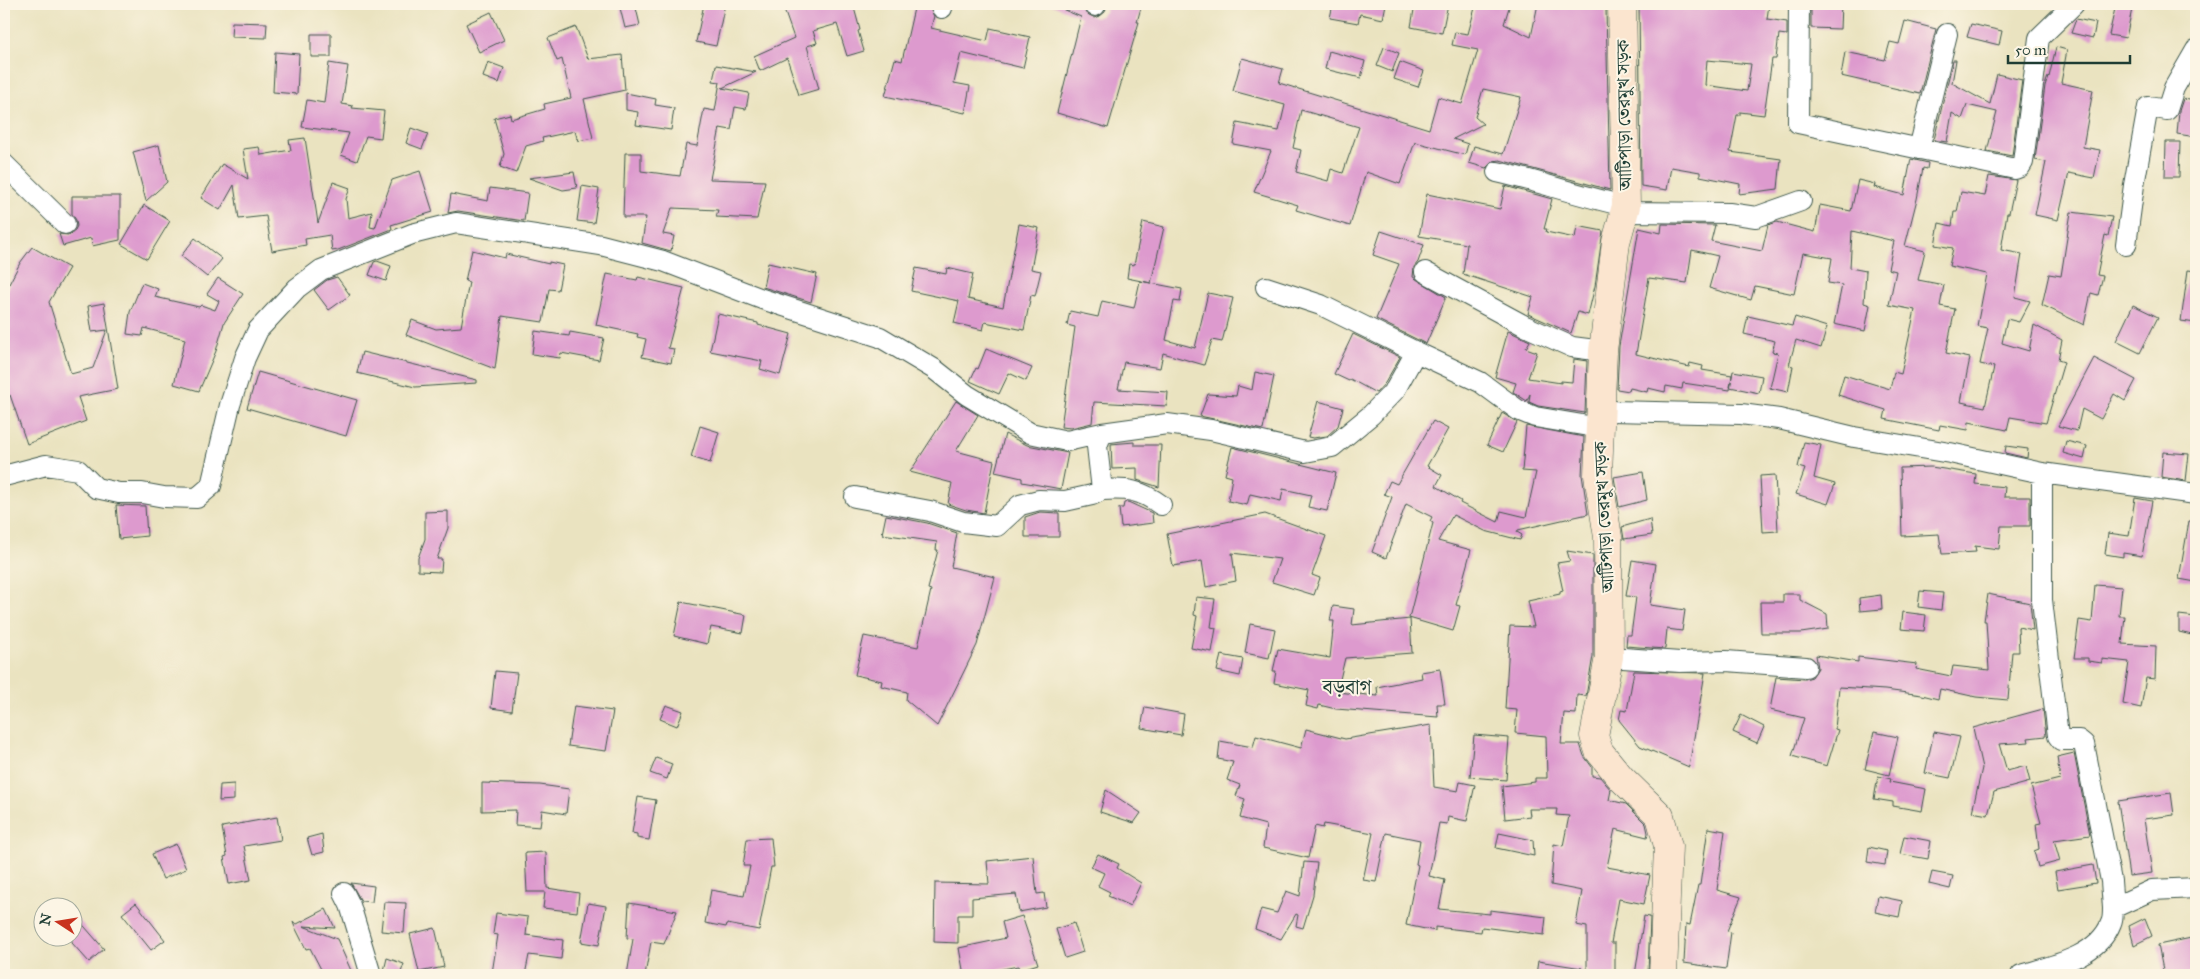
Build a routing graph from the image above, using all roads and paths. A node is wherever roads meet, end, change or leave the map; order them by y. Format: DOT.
graph roads {
  1 [pos="1622,4"];
  2 [pos="1799,4"];
  3 [pos="2074,4"];
  4 [pos="1947,34"];
  5 [pos="2196,50"];
  6 [pos="1918,149"];
  7 [pos="4,164"];
  8 [pos="1497,172"];
  9 [pos="1801,201"];
  10 [pos="1625,209"];
  11 [pos="65,224"];
  12 [pos="2126,245"];
  13 [pos="1424,272"];
  14 [pos="1266,287"];
  15 [pos="1603,350"];
  16 [pos="1416,352"];
  17 [pos="1600,418"];
  18 [pos="1102,433"];
  19 [pos="2042,473"];
  20 [pos="4,476"];
  21 [pos="1102,490"];
  22 [pos="2196,494"];
  23 [pos="855,497"];
  24 [pos="1161,504"];
  25 [pos="1609,657"];
  26 [pos="1806,667"];
  27 [pos="2196,888"];
  28 [pos="344,893"];
  29 [pos="2113,908"];
  30 [pos="371,975"];
  31 [pos="1663,975"];
  32 [pos="2021,975"];
  1 -- 10 [label="main road, আটিপাড়া তেরমুখ সড়ক"];
  2 -- 6 [label="street"];
  3 -- 6 [label="street"];
  4 -- 6 [label="street"];
  5 -- 12 [label="street"];
  7 -- 11 [label="street"];
  8 -- 10 [label="street"];
  9 -- 10 [label="street"];
  10 -- 15 [label="main road, আটিপাড়া তেরমুখ সড়ক"];
  13 -- 15 [label="street"];
  14 -- 16 [label="street"];
  15 -- 17 [label="main road, আটিপাড়া তেরমুখ সড়ক"];
  16 -- 17 [label="street"];
  16 -- 18 [label="street"];
  17 -- 19 [label="street"];
  17 -- 25 [label="main road, আটিপাড়া তেরমুখ সড়ক"];
  18 -- 20 [label="street"];
  18 -- 21 [label="street"];
  19 -- 22 [label="street"];
  19 -- 29 [label="street"];
  21 -- 23 [label="street"];
  21 -- 24 [label="street"];
  25 -- 26 [label="street"];
  25 -- 31 [label="main road, আটিপাড়া তেরমুখ সড়ক"];
  27 -- 29 [label="street"];
  28 -- 30 [label="street"];
  29 -- 32 [label="street"];
}
